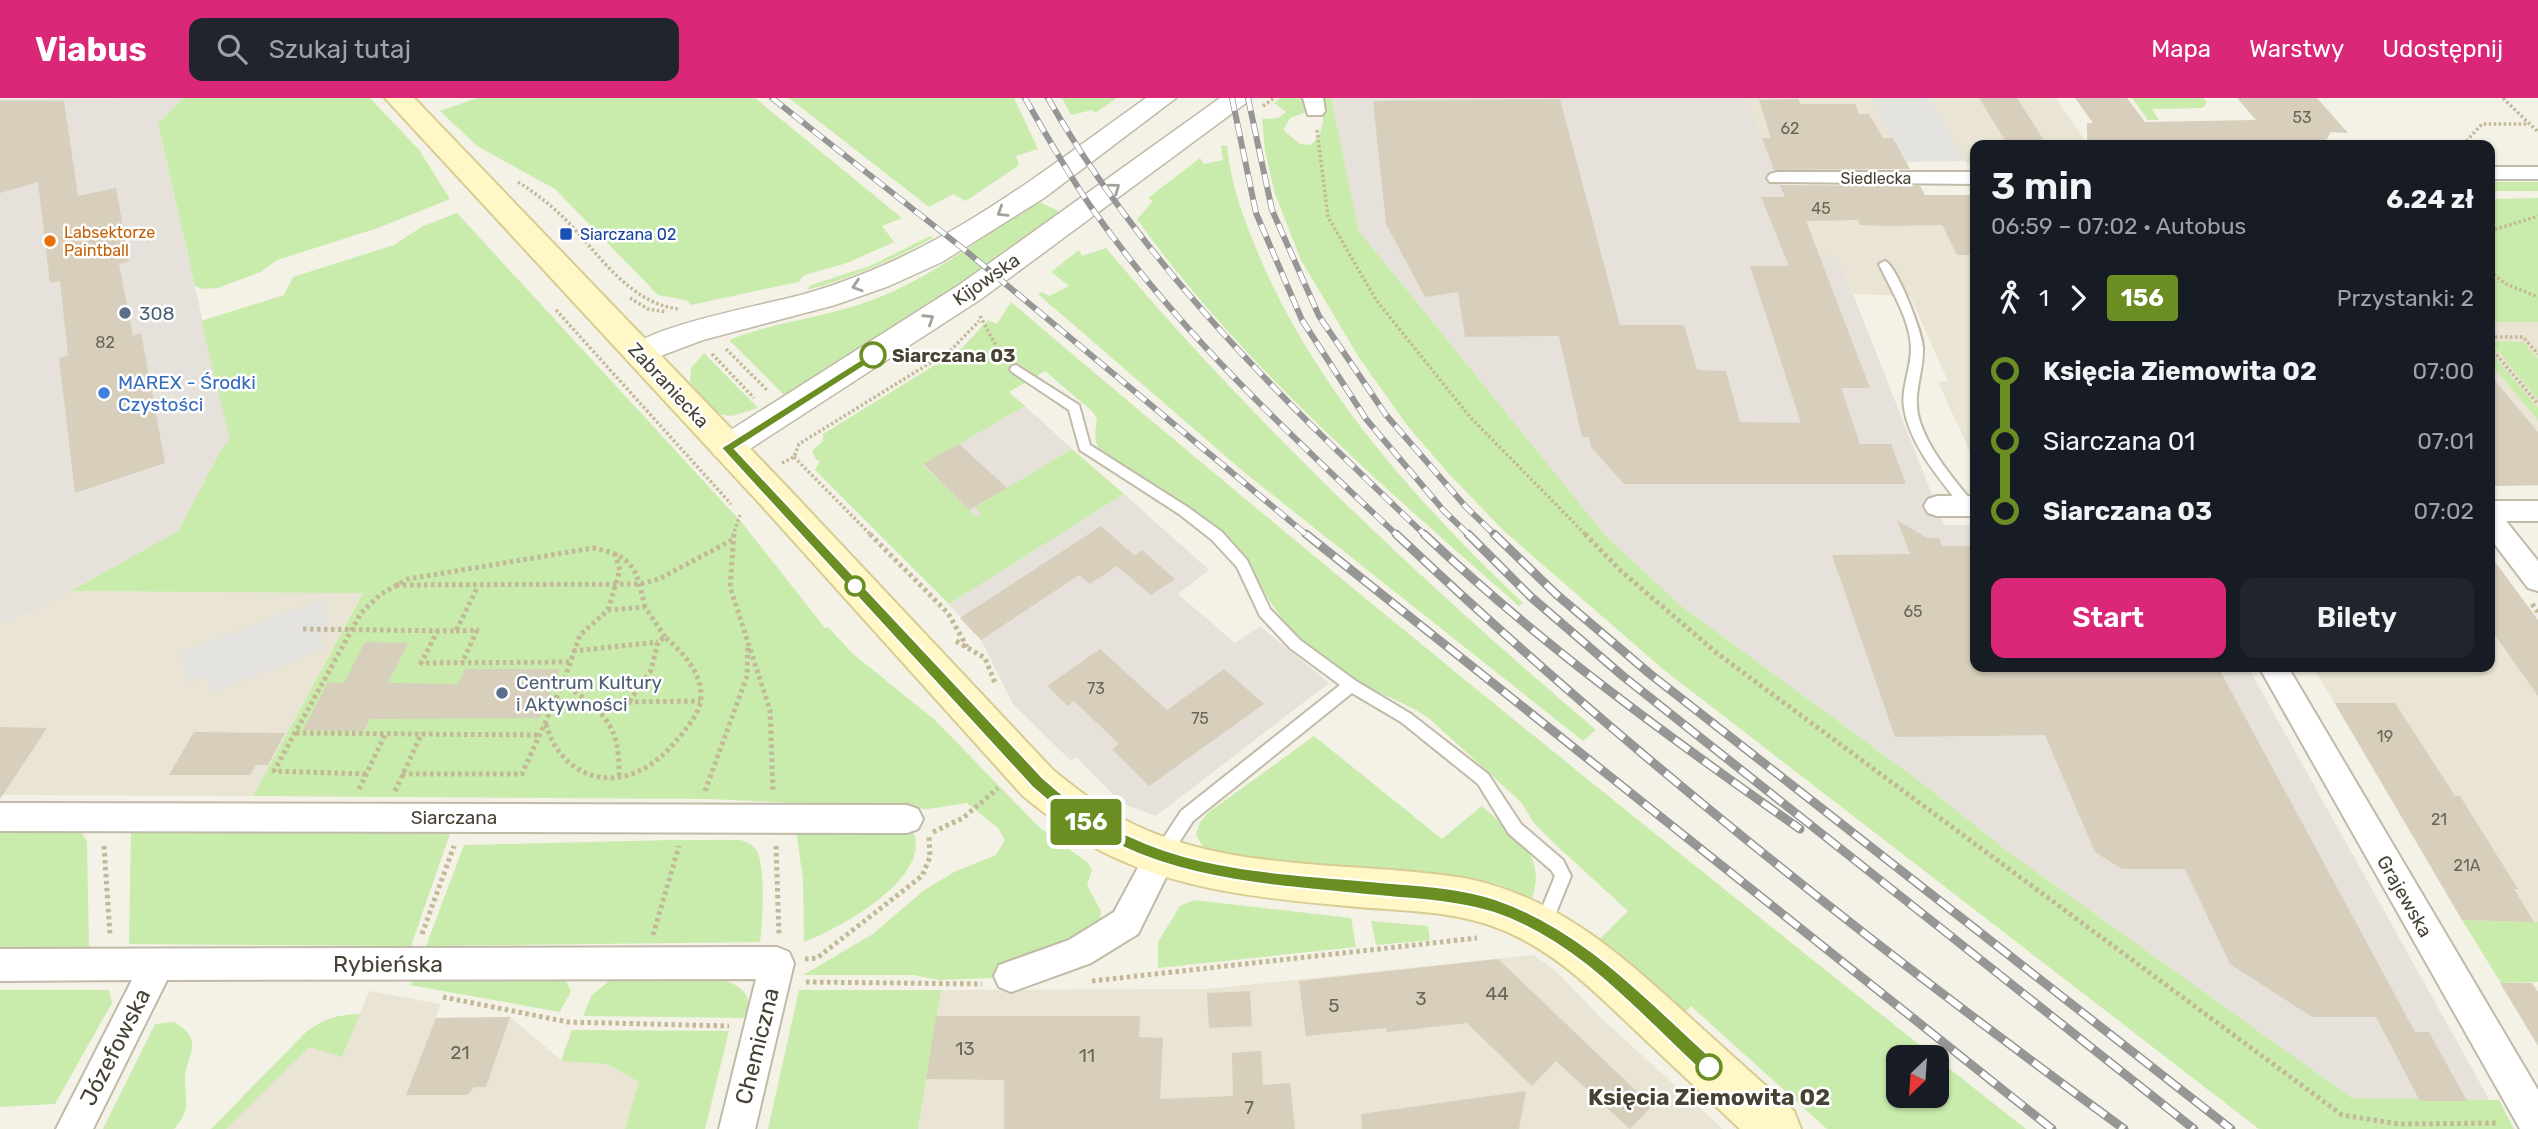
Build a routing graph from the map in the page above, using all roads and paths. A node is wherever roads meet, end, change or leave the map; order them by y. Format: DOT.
graph roads {
  1 [pos="400,98"];
  2 [pos="1163,98"];
  3 [pos="1237,98"];
  4 [pos="2503,98"];
  5 [pos="1314,105"];
  6 [pos="2529,124"];
  7 [pos="2538,132"];
  8 [pos="2468,140"];
  9 [pos="2495,173"];
  10 [pos="2538,173"];
  11 [pos="1777,178"];
  12 [pos="1970,178"];
  13 [pos="514,179"];
  14 [pos="2538,216"];
  15 [pos="2495,229"];
  16 [pos="1885,264"];
  17 [pos="2495,275"];
  18 [pos="2538,297"];
  19 [pos="548,301"];
  20 [pos="685,308"];
  21 [pos="977,313"];
  22 [pos="2495,337"];
  23 [pos="719,342"];
  24 [pos="706,349"];
  25 [pos="2495,353"];
  26 [pos="639,354"];
  27 [pos="2538,354"];
  28 [pos="1016,369"];
  29 [pos="768,391"];
  30 [pos="755,398"];
  31 [pos="2538,404"];
  32 [pos="727,448"];
  33 [pos="794,457"];
  34 [pos="731,504"];
  35 [pos="1970,504"];
  36 [pos="1937,506"];
  37 [pos="1970,506"];
  38 [pos="2495,511"];
  39 [pos="2538,511"];
  40 [pos="740,514"];
  41 [pos="2495,525"];
  42 [pos="732,540"];
  43 [pos="614,552"];
  44 [pos="2538,581"];
  45 [pos="640,584"];
  46 [pos="395,585"];
  47 [pos="618,585"];
  48 [pos="478,586"];
  49 [pos="645,607"];
  50 [pos="608,610"];
  51 [pos="303,629"];
  52 [pos="438,630"];
  53 [pos="352,631"];
  54 [pos="456,631"];
  55 [pos="665,637"];
  56 [pos="658,642"];
  57 [pos="573,651"];
  58 [pos="971,661"];
  59 [pos="569,662"];
  60 [pos="461,663"];
  61 [pos="2276,672"];
  62 [pos="563,683"];
  63 [pos="1351,684"];
  64 [pos="700,701"];
  65 [pos="629,702"];
  66 [pos="601,709"];
  67 [pos="546,723"];
  68 [pos="295,733"];
  69 [pos="386,733"];
  70 [pos="422,733"];
  71 [pos="539,735"];
  72 [pos="366,774"];
  73 [pos="402,775"];
  74 [pos="619,775"];
  75 [pos="1006,781"];
  76 [pos="0,817"];
  77 [pos="102,817"];
  78 [pos="345,817"];
  79 [pos="383,817"];
  80 [pos="464,817"];
  81 [pos="774,817"];
  82 [pos="918,827"];
  83 [pos="1160,858"];
  84 [pos="1542,927"];
  85 [pos="1492,937"];
  86 [pos="411,964"];
  87 [pos="0,965"];
  88 [pos="157,965"];
  89 [pos="112,966"];
  90 [pos="787,973"];
  91 [pos="999,980"];
  92 [pos="1087,982"];
  93 [pos="432,995"];
  94 [pos="761,1027"];
  95 [pos="2537,1124"];
  96 [pos="74,1129"];
  97 [pos="737,1129"];
  98 [pos="1776,1129"];
  1 -- 26 [label="main road, Zabraniecka"];
  2 -- 26 [label="street, one-way"];
  32 -- 3 [label="street, Kijowska, one-way"];
  4 -- 6 [label="path"];
  5 -- 95 [label="path"];
  6 -- 7 [label="path"];
  6 -- 8 [label="path"];
  9 -- 10 [label="street"];
  11 -- 12 [label="street, Siedlecka"];
  13 -- 20 [label="path"];
  14 -- 15 [label="path"];
  16 -- 35 [label="lane"];
  17 -- 18 [label="path"];
  19 -- 34 [label="path"];
  21 -- 28 [label="path"];
  22 -- 27 [label="path"];
  23 -- 29 [label="path"];
  24 -- 30 [label="path"];
  25 -- 31 [label="path"];
  26 -- 32 [label="main road, Zabraniecka"];
  28 -- 63 [label="lane"];
  32 -- 83 [label="main road, Zabraniecka"];
  33 -- 58 [label="path"];
  36 -- 37 [label="street"];
  38 -- 39 [label="street"];
  40 -- 42 [label="path"];
  41 -- 44 [label="street"];
  42 -- 45 [label="path"];
  42 -- 81 [label="path"];
  43 -- 45 [label="path"];
  43 -- 46 [label="path"];
  43 -- 47 [label="path"];
  45 -- 47 [label="path"];
  45 -- 49 [label="path"];
  46 -- 48 [label="path"];
  46 -- 53 [label="path"];
  47 -- 48 [label="path"];
  47 -- 50 [label="path"];
  48 -- 54 [label="path"];
  49 -- 50 [label="path"];
  49 -- 55 [label="path"];
  50 -- 57 [label="path"];
  51 -- 53 [label="path"];
  52 -- 53 [label="path"];
  52 -- 54 [label="path"];
  52 -- 60 [label="path"];
  53 -- 68 [label="path"];
  54 -- 60 [label="path"];
  55 -- 56 [label="path"];
  55 -- 64 [label="path"];
  56 -- 57 [label="path"];
  56 -- 65 [label="path"];
  57 -- 59 [label="path"];
  59 -- 60 [label="path"];
  59 -- 62 [label="path"];
  61 -- 95 [label="street, Grajewska"];
  62 -- 66 [label="path"];
  62 -- 67 [label="path"];
  63 -- 83 [label="lane"];
  63 -- 84 [label="lane"];
  64 -- 65 [label="path"];
  64 -- 74 [label="path"];
  65 -- 66 [label="path"];
  66 -- 74 [label="path"];
  67 -- 71 [label="path"];
  67 -- 74 [label="path"];
  68 -- 69 [label="path"];
  68 -- 72 [label="path"];
  69 -- 70 [label="path"];
  69 -- 72 [label="path"];
  70 -- 71 [label="path"];
  70 -- 73 [label="path"];
  71 -- 73 [label="path"];
  72 -- 78 [label="path"];
  73 -- 79 [label="path"];
  75 -- 82 [label="path"];
  76 -- 77 [label="street, Siarczana"];
  77 -- 78 [label="street, Siarczana"];
  77 -- 89 [label="path"];
  78 -- 79 [label="street, Siarczana"];
  79 -- 80 [label="street, Siarczana"];
  80 -- 81 [label="street, Siarczana"];
  80 -- 86 [label="path"];
  81 -- 82 [label="street, Siarczana"];
  81 -- 90 [label="path"];
  82 -- 90 [label="path"];
  83 -- 84 [label="main road, Zabraniecka"];
  83 -- 91 [label="street"];
  84 -- 98 [label="main road, Zabraniecka"];
  85 -- 92 [label="path"];
  86 -- 88 [label="street, Rybieńska"];
  86 -- 90 [label="street, Rybieńska"];
  87 -- 89 [label="street, Rybieńska"];
  88 -- 89 [label="street, Rybieńska"];
  88 -- 96 [label="street, Józefowska"];
  90 -- 91 [label="path"];
  90 -- 94 [label="street, Chemiczna"];
  93 -- 94 [label="path"];
  94 -- 97 [label="street, Chemiczna"];
}
